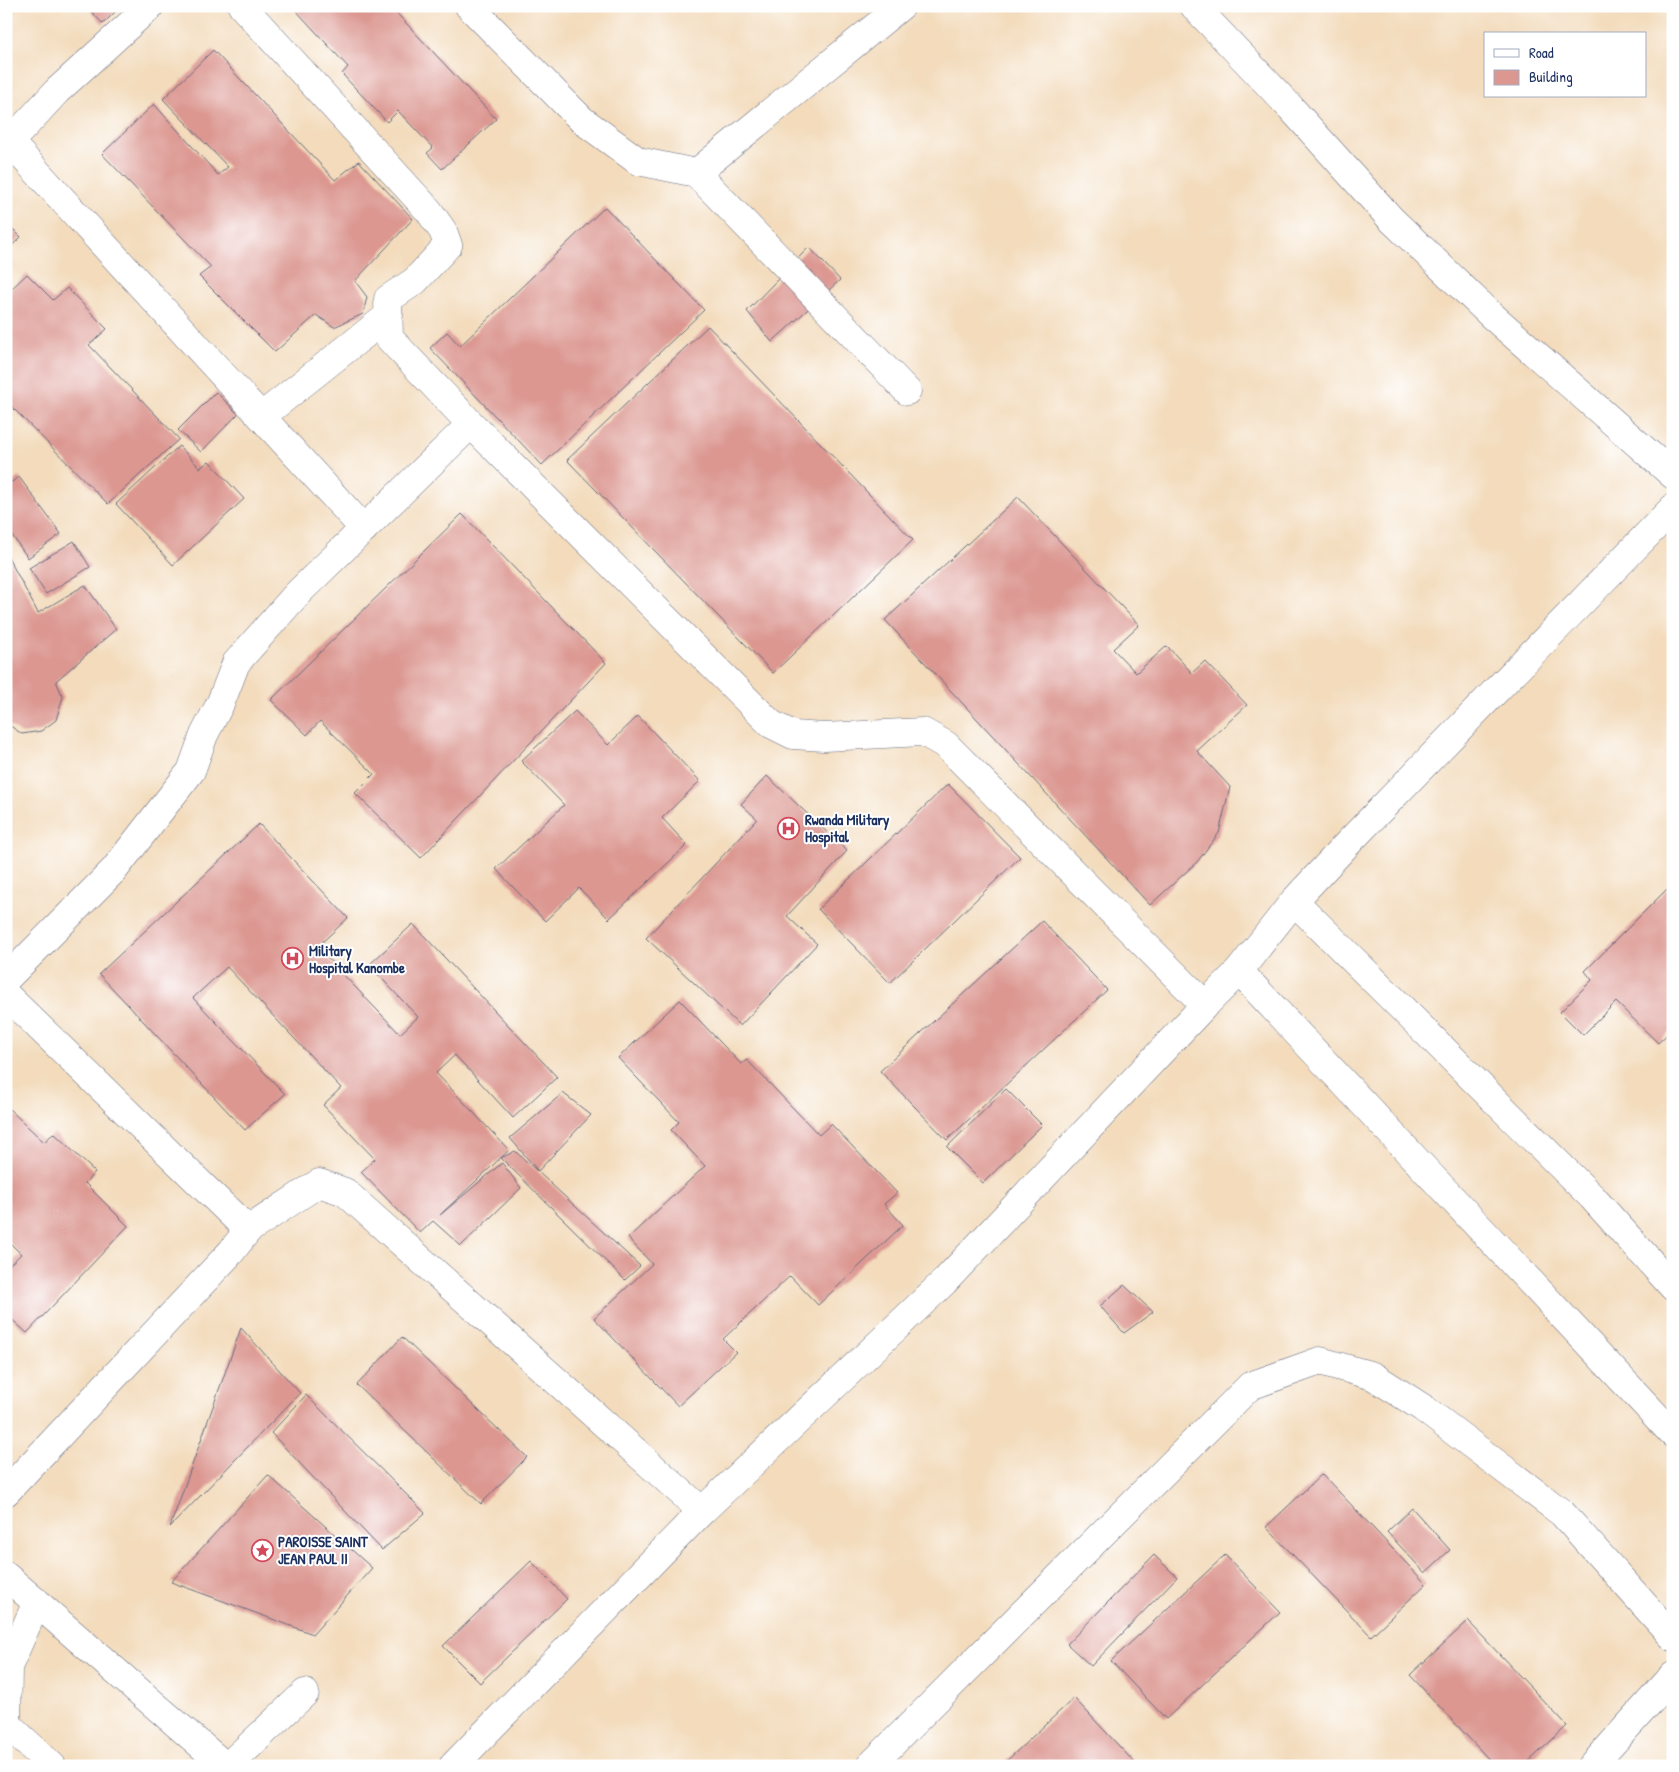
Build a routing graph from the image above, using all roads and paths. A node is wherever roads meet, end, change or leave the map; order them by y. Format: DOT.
graph roads {
  1 [pos="150,6"];
  2 [pos="242,6"];
  3 [pos="469,6"];
  4 [pos="900,6"];
  5 [pos="1194,6"];
  6 [pos="6,137"];
  7 [pos="696,173"];
  8 [pos="389,315"];
  9 [pos="907,391"];
  10 [pos="262,416"];
  11 [pos="471,424"];
  12 [pos="1673,475"];
  13 [pos="1673,508"];
  14 [pos="364,529"];
  15 [pos="1294,900"];
  16 [pos="1239,971"];
  17 [pos="6,979"];
  18 [pos="6,995"];
  19 [pos="1205,1005"];
  20 [pos="248,1230"];
  21 [pos="1673,1287"];
  22 [pos="1673,1434"];
  23 [pos="6,1492"];
  24 [pos="702,1511"];
  25 [pos="6,1576"];
  26 [pos="36,1602"];
  27 [pos="1673,1637"];
  28 [pos="1673,1676"];
  29 [pos="305,1693"];
  30 [pos="52,1766"];
  31 [pos="226,1766"];
  32 [pos="452,1766"];
  33 [pos="870,1766"];
  34 [pos="1592,1766"];
  1 -- 6 [label="street"];
  2 -- 8 [label="street"];
  3 -- 7 [label="street"];
  4 -- 7 [label="street"];
  5 -- 12 [label="street"];
  6 -- 10 [label="street"];
  7 -- 9 [label="street"];
  8 -- 10 [label="street"];
  8 -- 11 [label="street"];
  10 -- 14 [label="street"];
  11 -- 14 [label="street"];
  11 -- 19 [label="street"];
  13 -- 15 [label="street"];
  14 -- 17 [label="street"];
  15 -- 16 [label="street"];
  15 -- 21 [label="street"];
  16 -- 19 [label="street"];
  16 -- 22 [label="street"];
  18 -- 20 [label="street"];
  19 -- 24 [label="street"];
  20 -- 23 [label="street"];
  20 -- 24 [label="street"];
  24 -- 32 [label="street"];
  25 -- 26 [label="street"];
  26 -- 30 [label="street"];
  26 -- 31 [label="street"];
  27 -- 33 [label="street"];
  28 -- 34 [label="street"];
  29 -- 31 [label="street"];
}
